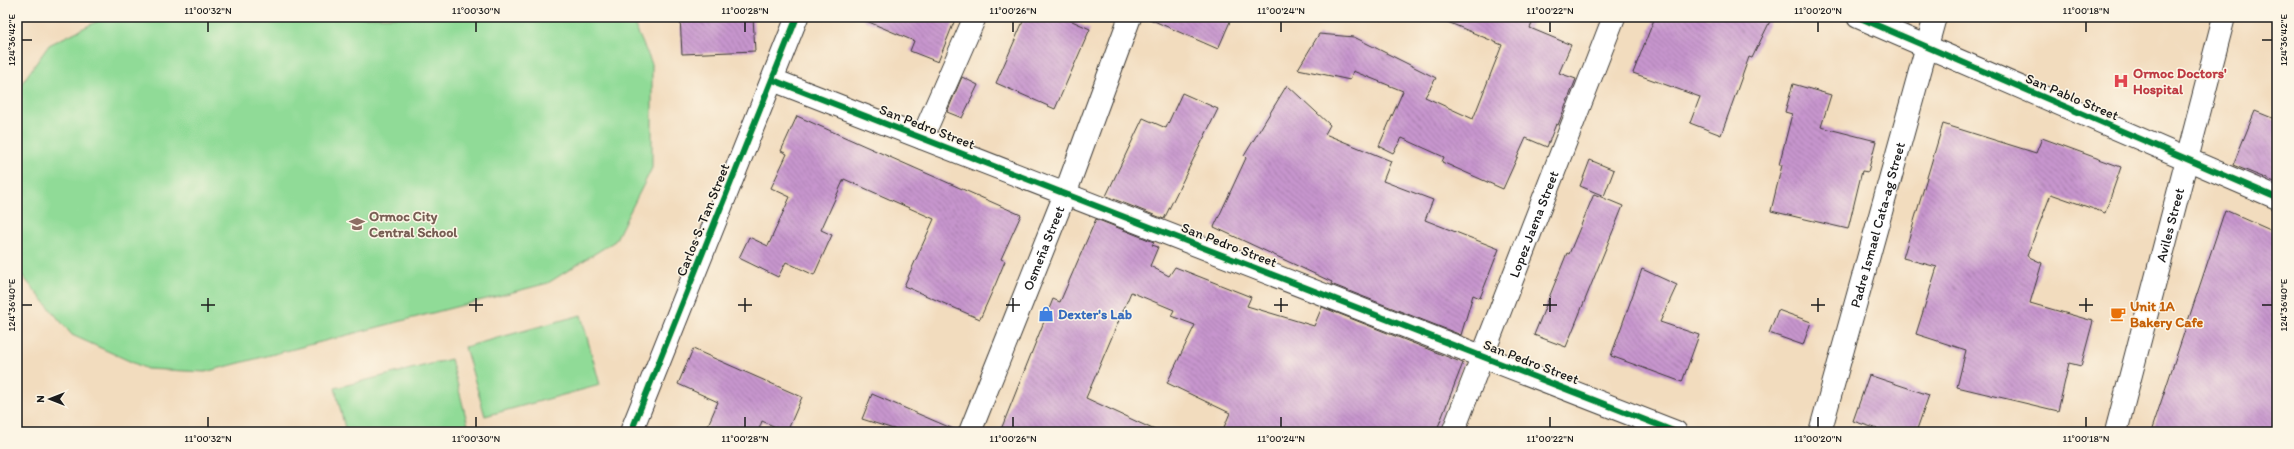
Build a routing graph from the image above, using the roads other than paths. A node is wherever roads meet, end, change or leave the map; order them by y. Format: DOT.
graph roads {
  1 [pos="797,17"];
  2 [pos="975,17"];
  3 [pos="1130,17"];
  4 [pos="1614,17"];
  5 [pos="1858,17"];
  6 [pos="1935,17"];
  7 [pos="2224,17"];
  8 [pos="1927,47"];
  9 [pos="772,80"];
  10 [pos="922,138"];
  11 [pos="2188,160"];
  12 [pos="1065,194"];
  13 [pos="2277,198"];
  14 [pos="1482,356"];
  15 [pos="631,432"];
  16 [pos="970,432"];
  17 [pos="1453,432"];
  18 [pos="1676,432"];
  19 [pos="1820,432"];
  20 [pos="2116,432"];
  1 -- 9 [label="main road, Carlos S. Tan Street"];
  2 -- 10 [label="main road"];
  3 -- 12 [label="main road, Osmeña Street"];
  4 -- 14 [label="main road, Lopez Jaena Street"];
  5 -- 8 [label="main road, San Pablo Street"];
  6 -- 8 [label="main road, Padre Ismael Cata-ag Street"];
  7 -- 11 [label="main road, Aviles Street"];
  8 -- 11 [label="main road, San Pablo Street"];
  8 -- 19 [label="main road, Padre Ismael Cata-ag Street"];
  9 -- 10 [label="main road, San Pedro Street"];
  9 -- 15 [label="main road, Carlos S. Tan Street"];
  10 -- 12 [label="main road, San Pedro Street"];
  11 -- 13 [label="main road, San Pablo Street"];
  11 -- 20 [label="main road, Aviles Street"];
  12 -- 14 [label="main road, San Pedro Street"];
  12 -- 16 [label="main road, Osmeña Street"];
  14 -- 17 [label="main road, Lopez Jaena Street"];
  14 -- 18 [label="main road, San Pedro Street"];
}
